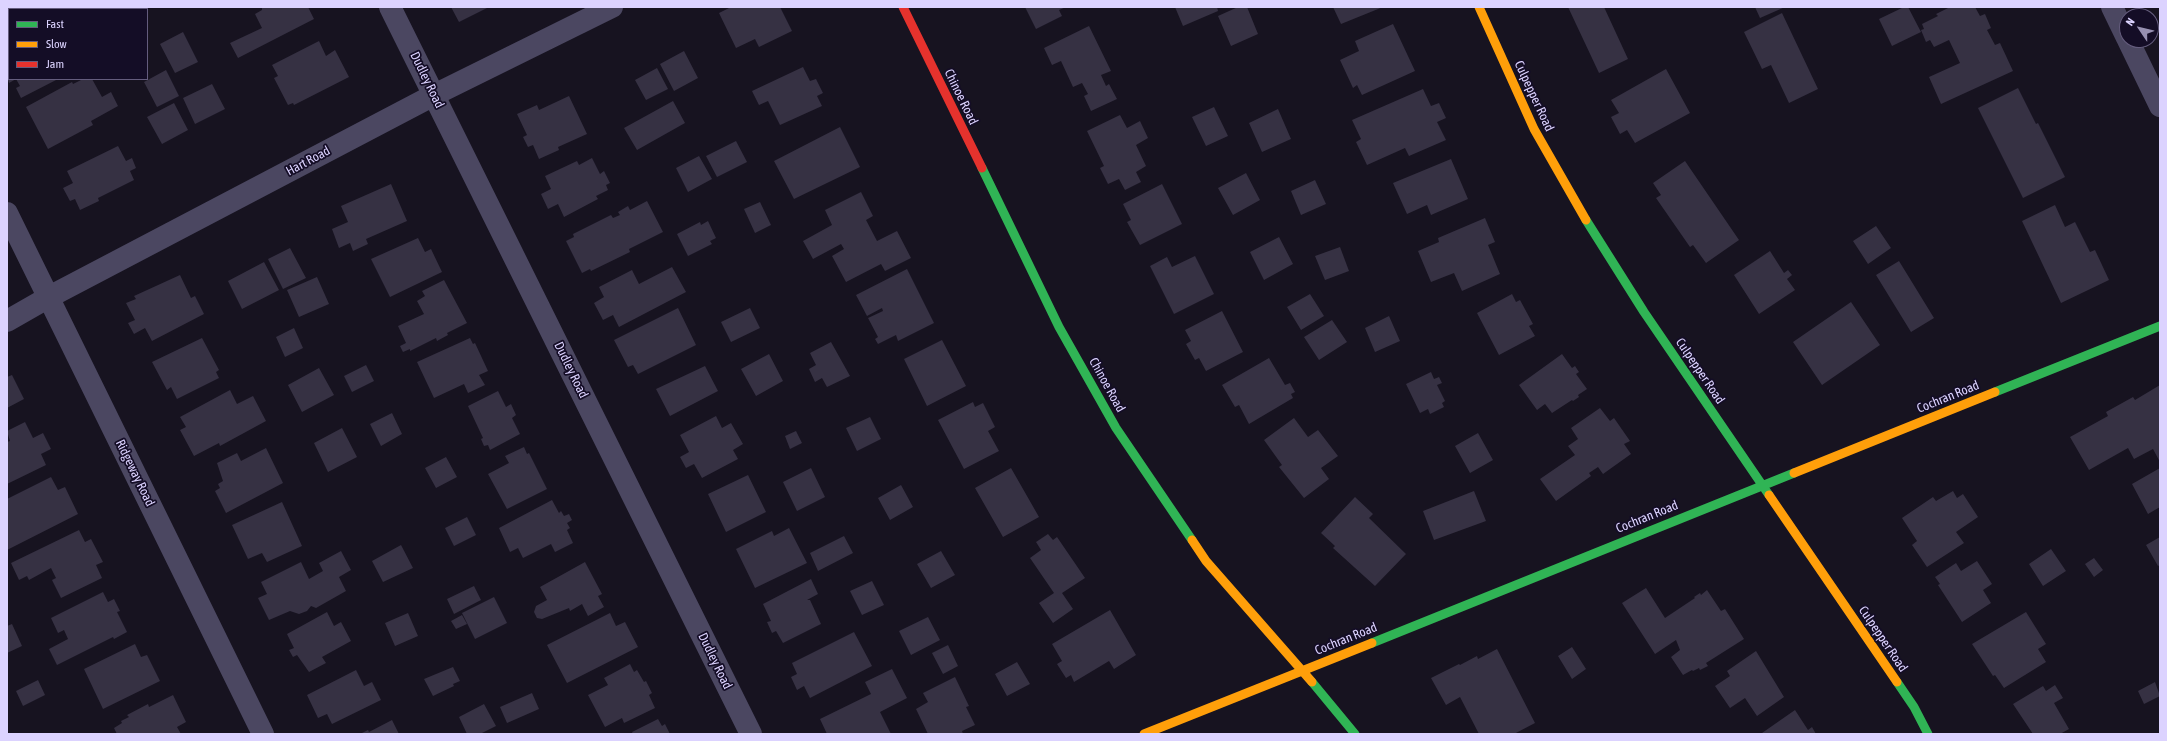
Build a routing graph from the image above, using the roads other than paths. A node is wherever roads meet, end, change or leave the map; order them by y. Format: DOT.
graph roads {
  1 [pos="390,7"];
  2 [pos="612,7"];
  3 [pos="903,7"];
  4 [pos="1479,7"];
  5 [pos="2112,7"];
  6 [pos="2119,22"];
  7 [pos="2131,48"];
  8 [pos="434,95"];
  9 [pos="2160,106"];
  10 [pos="7,213"];
  11 [pos="48,297"];
  12 [pos="7,321"];
  13 [pos="2160,326"];
  14 [pos="1762,485"];
  15 [pos="1303,671"];
  16 [pos="263,734"];
  17 [pos="751,734"];
  18 [pos="1144,734"];
  19 [pos="1355,734"];
  20 [pos="1928,734"];
  1 -- 8 [label="street, Dudley Road"];
  2 -- 8 [label="street, Hart Road"];
  3 -- 15 [label="street, Chinoe Road"];
  4 -- 14 [label="street, Culpepper Road"];
  5 -- 6 [label="street"];
  7 -- 9 [label="street"];
  8 -- 11 [label="street, Hart Road"];
  8 -- 17 [label="street, Dudley Road"];
  10 -- 11 [label="street, Ridgeway Road"];
  11 -- 12 [label="street, Hart Road"];
  11 -- 16 [label="street, Ridgeway Road"];
  13 -- 14 [label="street, Cochran Road"];
  14 -- 15 [label="street, Cochran Road"];
  14 -- 20 [label="street, Culpepper Road"];
  15 -- 18 [label="street, Cochran Road"];
  15 -- 19 [label="street, Chinoe Road"];
}
